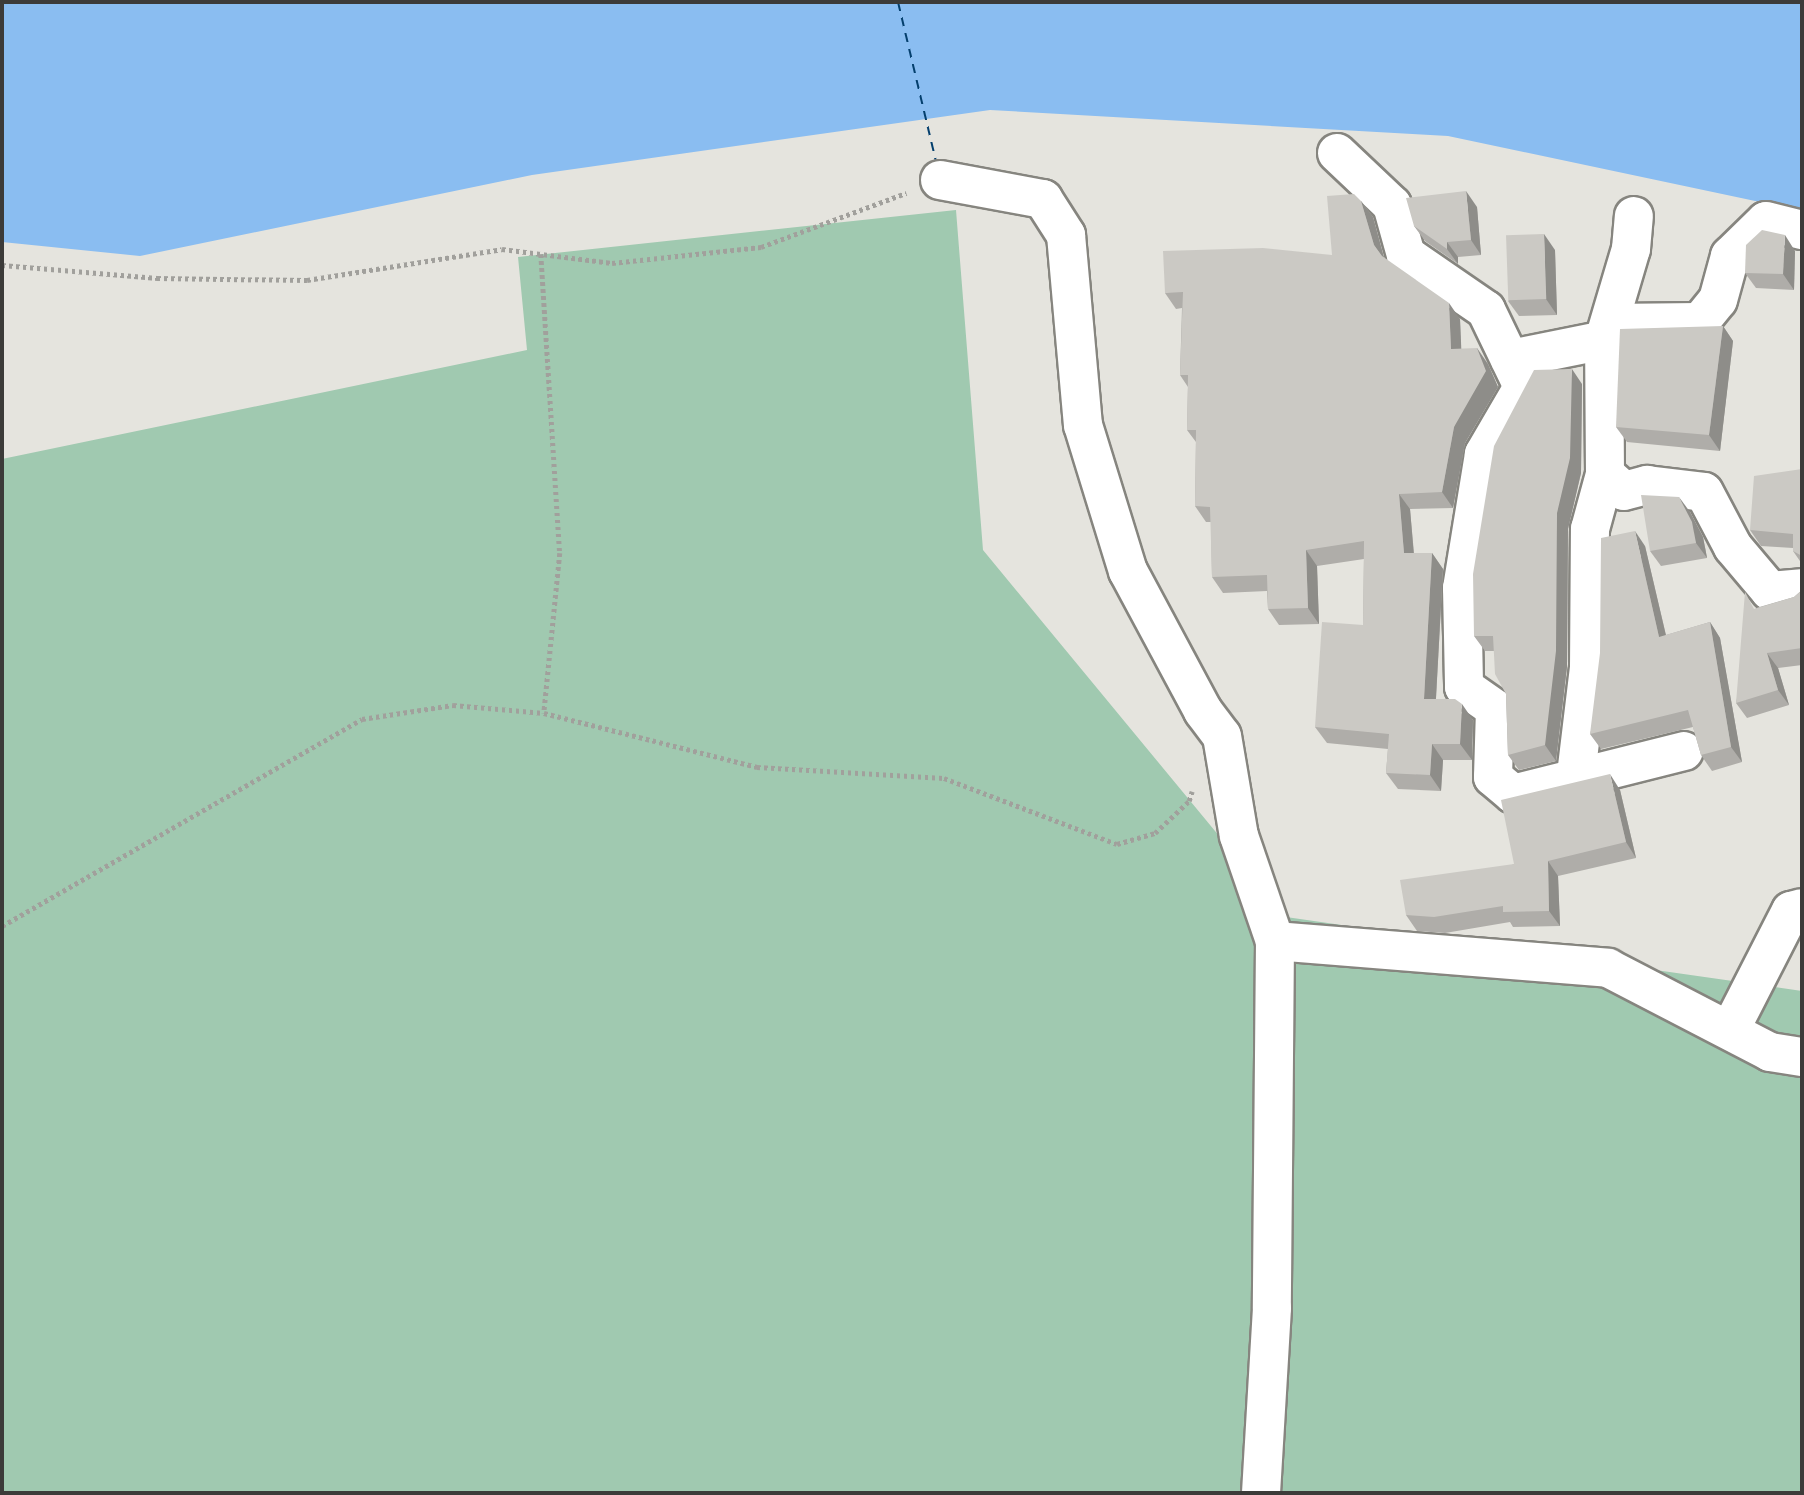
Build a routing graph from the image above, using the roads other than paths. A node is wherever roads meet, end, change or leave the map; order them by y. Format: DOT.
graph roads {
  1 [pos="1337,153"];
  2 [pos="940,180"];
  3 [pos="1634,216"];
  4 [pos="1802,230"];
  5 [pos="1607,332"];
  6 [pos="1510,359"];
  7 [pos="1605,474"];
  8 [pos="1802,587"];
  9 [pos="1684,751"];
  10 [pos="1576,775"];
  11 [pos="1802,908"];
  12 [pos="1275,941"];
  13 [pos="1730,1030"];
  14 [pos="1802,1057"];
  15 [pos="1261,1493"];
  1 -- 6 [label="street"];
  2 -- 12 [label="street"];
  3 -- 5 [label="street"];
  4 -- 5 [label="street"];
  5 -- 6 [label="street"];
  5 -- 7 [label="street"];
  6 -- 10 [label="street"];
  7 -- 8 [label="street"];
  7 -- 10 [label="street"];
  9 -- 10 [label="street"];
  11 -- 13 [label="street"];
  12 -- 13 [label="street"];
  12 -- 15 [label="street"];
  13 -- 14 [label="street"];
}
